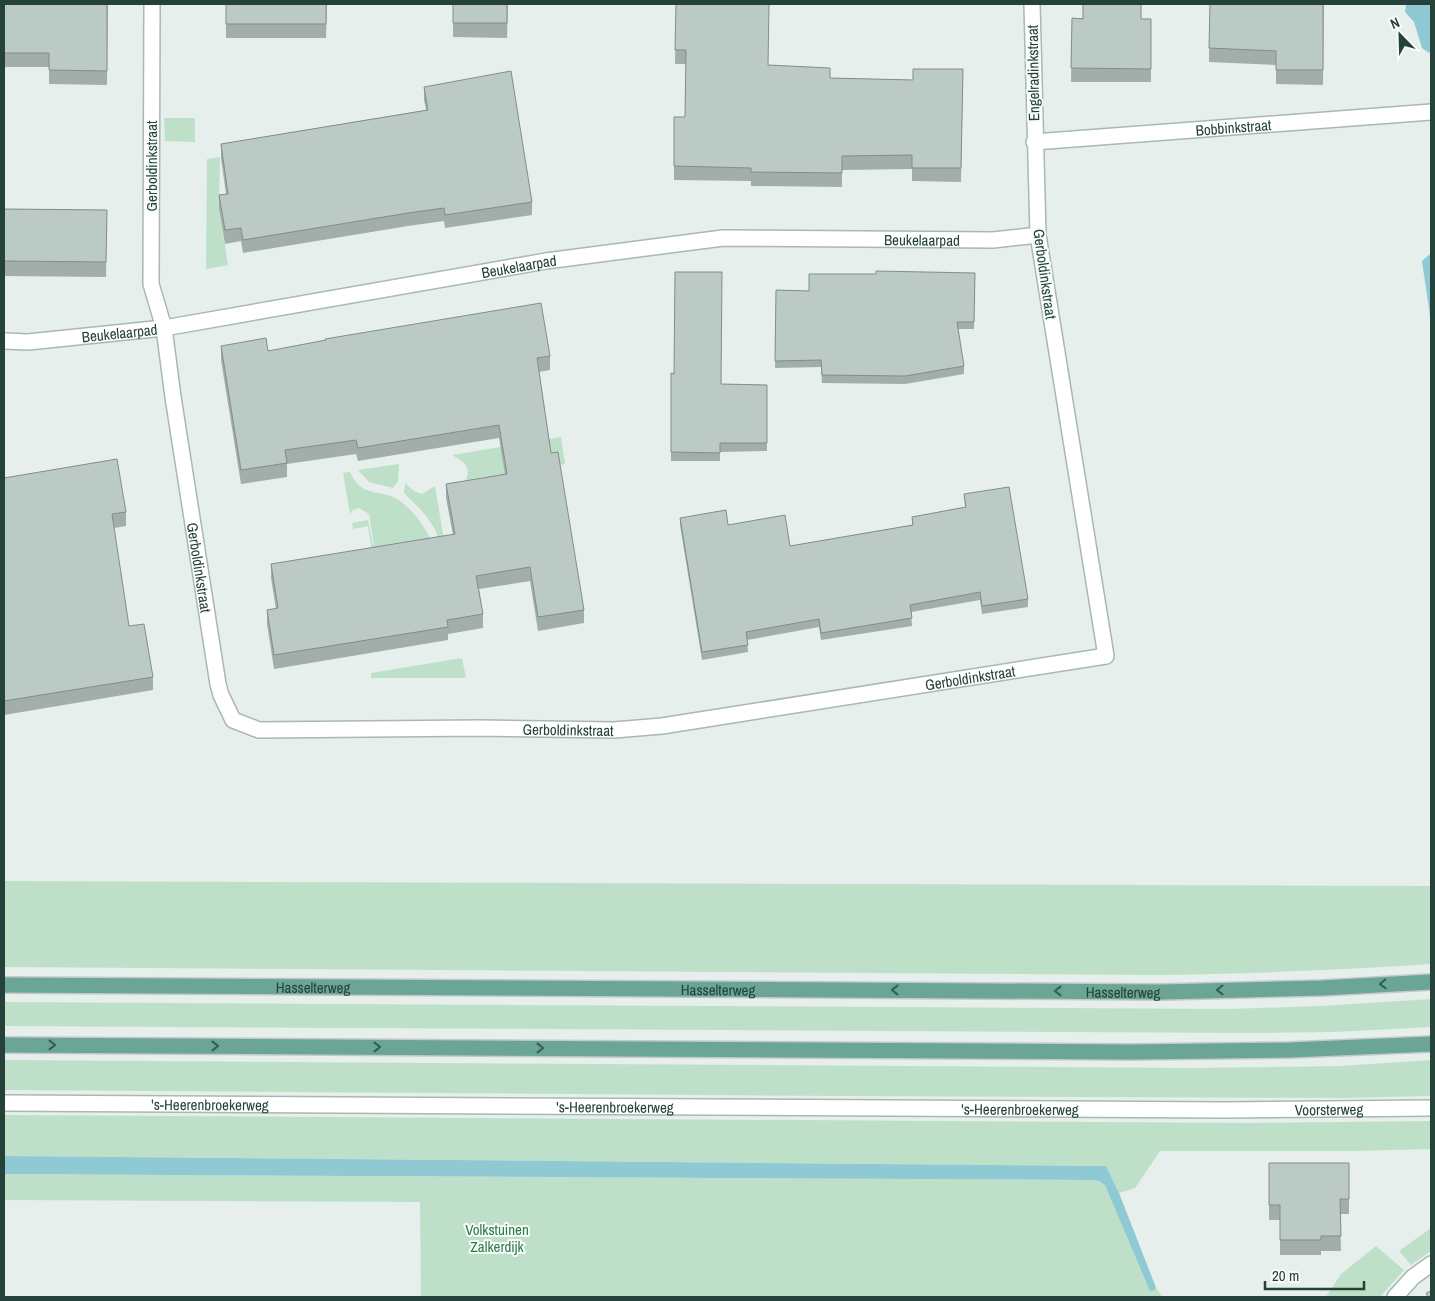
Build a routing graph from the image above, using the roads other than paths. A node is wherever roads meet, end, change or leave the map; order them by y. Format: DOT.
graph roads {
  1 [pos="152,4"];
  2 [pos="1032,4"];
  3 [pos="1431,112"];
  4 [pos="1034,142"];
  5 [pos="1038,235"];
  6 [pos="164,328"];
  7 [pos="4,341"];
  8 [pos="1431,982"];
  9 [pos="4,985"];
  10 [pos="4,1044"];
  11 [pos="1431,1044"];
  12 [pos="4,1103"];
  13 [pos="1431,1108"];
  14 [pos="1226,1110"];
  15 [pos="1431,1264"];
  16 [pos="1394,1297"];
  1 -- 6 [label="street, Gerboldinkstraat"];
  2 -- 4 [label="street, Engelradinkstraat"];
  3 -- 4 [label="street, Bobbinkstraat"];
  4 -- 5 [label="street, Gerboldinkstraat"];
  5 -- 6 [label="street, Beukelaarpad"];
  5 -- 6 [label="street, Gerboldinkstraat"];
  6 -- 7 [label="street, Beukelaarpad"];
  8 -- 9 [label="main road, Hasselterweg, one-way"];
  10 -- 11 [label="main road, one-way"];
  12 -- 14 [label="street, 's-Heerenbroekerweg"];
  13 -- 14 [label="street, Voorsterweg"];
  15 -- 16 [label="street"];
}
